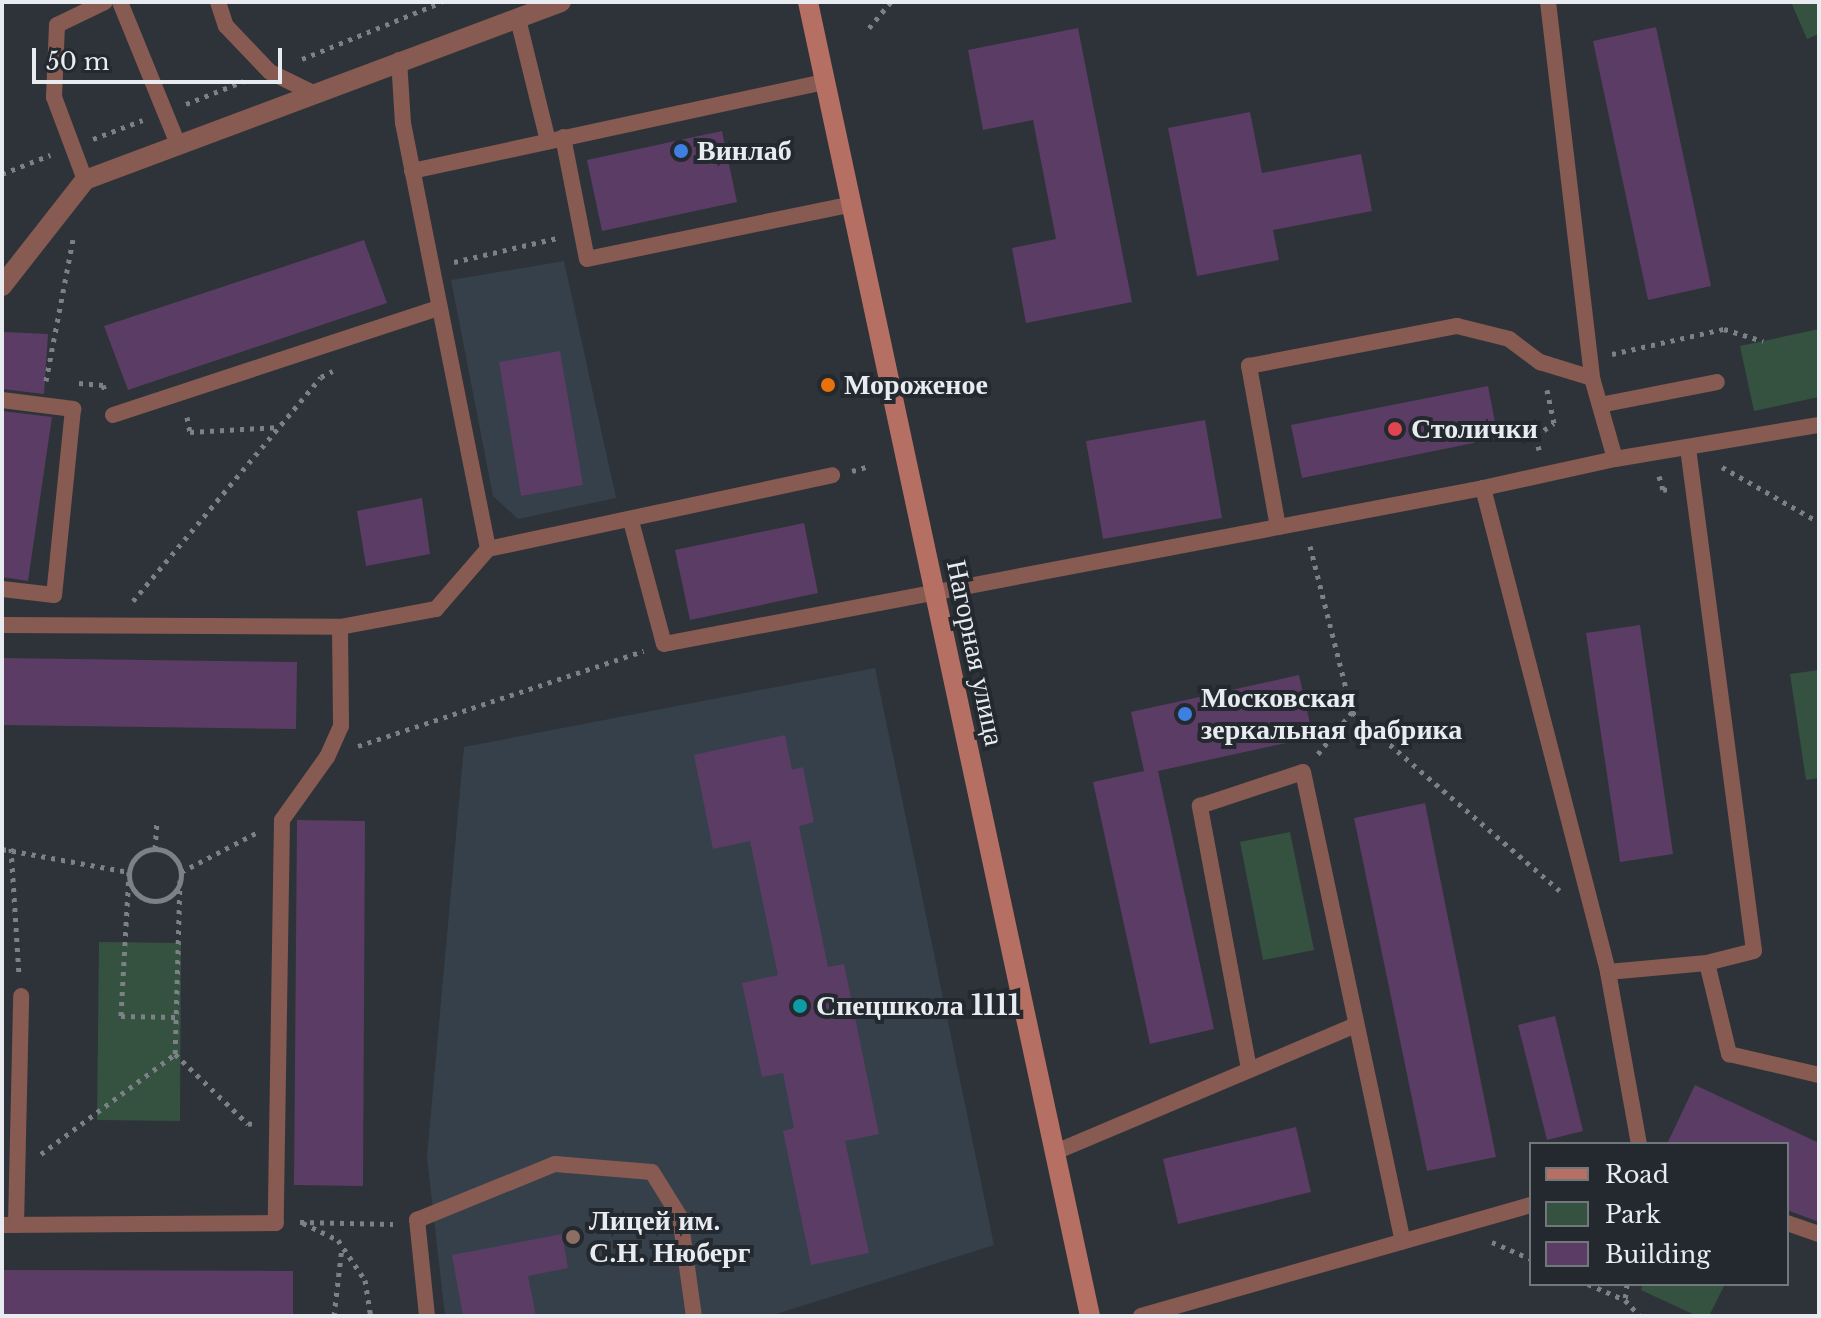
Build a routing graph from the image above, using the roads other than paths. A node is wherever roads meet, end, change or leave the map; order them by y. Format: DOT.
graph roads {
  1 [pos="105,2"];
  2 [pos="120,2"];
  3 [pos="218,2"];
  4 [pos="561,2"];
  5 [pos="808,2"];
  6 [pos="1548,2"];
  7 [pos="518,19"];
  8 [pos="399,60"];
  9 [pos="825,82"];
  10 [pos="313,93"];
  11 [pos="556,139"];
  12 [pos="178,144"];
  13 [pos="412,171"];
  14 [pos="85,180"];
  15 [pos="852,204"];
  16 [pos="2,286"];
  17 [pos="438,308"];
  18 [pos="1592,378"];
  19 [pos="1717,382"];
  20 [pos="2,400"];
  21 [pos="1600,405"];
  22 [pos="113,415"];
  23 [pos="1819,425"];
  24 [pos="1688,448"];
  25 [pos="1615,459"];
  26 [pos="832,475"];
  27 [pos="1483,488"];
  28 [pos="631,521"];
  29 [pos="1278,527"];
  30 [pos="488,549"];
  31 [pos="2,589"];
  32 [pos="933,592"];
  33 [pos="2,625"];
  34 [pos="340,627"];
  35 [pos="1707,963"];
  36 [pos="1608,972"];
  37 [pos="21,996"];
  38 [pos="1356,1025"];
  39 [pos="1249,1069"];
  40 [pos="1819,1075"];
  41 [pos="1639,1142"];
  42 [pos="1053,1153"];
  43 [pos="1529,1206"];
  44 [pos="1789,1224"];
  45 [pos="9,1225"];
  46 [pos="1819,1234"];
  47 [pos="1403,1241"];
  48 [pos="427,1316"];
  49 [pos="694,1316"];
  50 [pos="1090,1316"];
  51 [pos="1141,1316"];
  1 -- 14 [label="lane"];
  2 -- 12 [label="lane"];
  3 -- 10 [label="lane"];
  4 -- 7 [label="street"];
  5 -- 9 [label="street, Нагорная улица"];
  6 -- 18 [label="lane"];
  7 -- 8 [label="street"];
  7 -- 11 [label="lane"];
  8 -- 10 [label="street"];
  8 -- 13 [label="lane"];
  9 -- 11 [label="lane"];
  9 -- 15 [label="street, Нагорная улица"];
  10 -- 12 [label="street"];
  11 -- 13 [label="lane"];
  11 -- 15 [label="lane"];
  12 -- 14 [label="street"];
  13 -- 17 [label="lane"];
  14 -- 16 [label="street"];
  15 -- 32 [label="street, Нагорная улица"];
  17 -- 22 [label="lane"];
  17 -- 30 [label="lane"];
  18 -- 21 [label="lane"];
  18 -- 29 [label="lane"];
  19 -- 21 [label="lane"];
  20 -- 31 [label="lane"];
  21 -- 25 [label="lane"];
  23 -- 24 [label="lane"];
  24 -- 25 [label="lane"];
  24 -- 35 [label="lane"];
  25 -- 27 [label="lane"];
  26 -- 28 [label="lane"];
  27 -- 29 [label="lane"];
  27 -- 36 [label="lane"];
  28 -- 30 [label="lane"];
  28 -- 32 [label="lane"];
  29 -- 32 [label="lane"];
  30 -- 34 [label="lane"];
  32 -- 42 [label="street, Нагорная улица"];
  33 -- 34 [label="lane"];
  34 -- 45 [label="lane"];
  35 -- 36 [label="lane"];
  35 -- 40 [label="lane"];
  36 -- 41 [label="lane"];
  37 -- 45 [label="lane"];
  38 -- 39 [label="lane"];
  38 -- 39 [label="lane"];
  38 -- 47 [label="lane"];
  39 -- 42 [label="lane"];
  42 -- 50 [label="street, Нагорная улица"];
  43 -- 47 [label="lane"];
  44 -- 46 [label="lane"];
  47 -- 51 [label="lane"];
  48 -- 49 [label="lane"];
}
